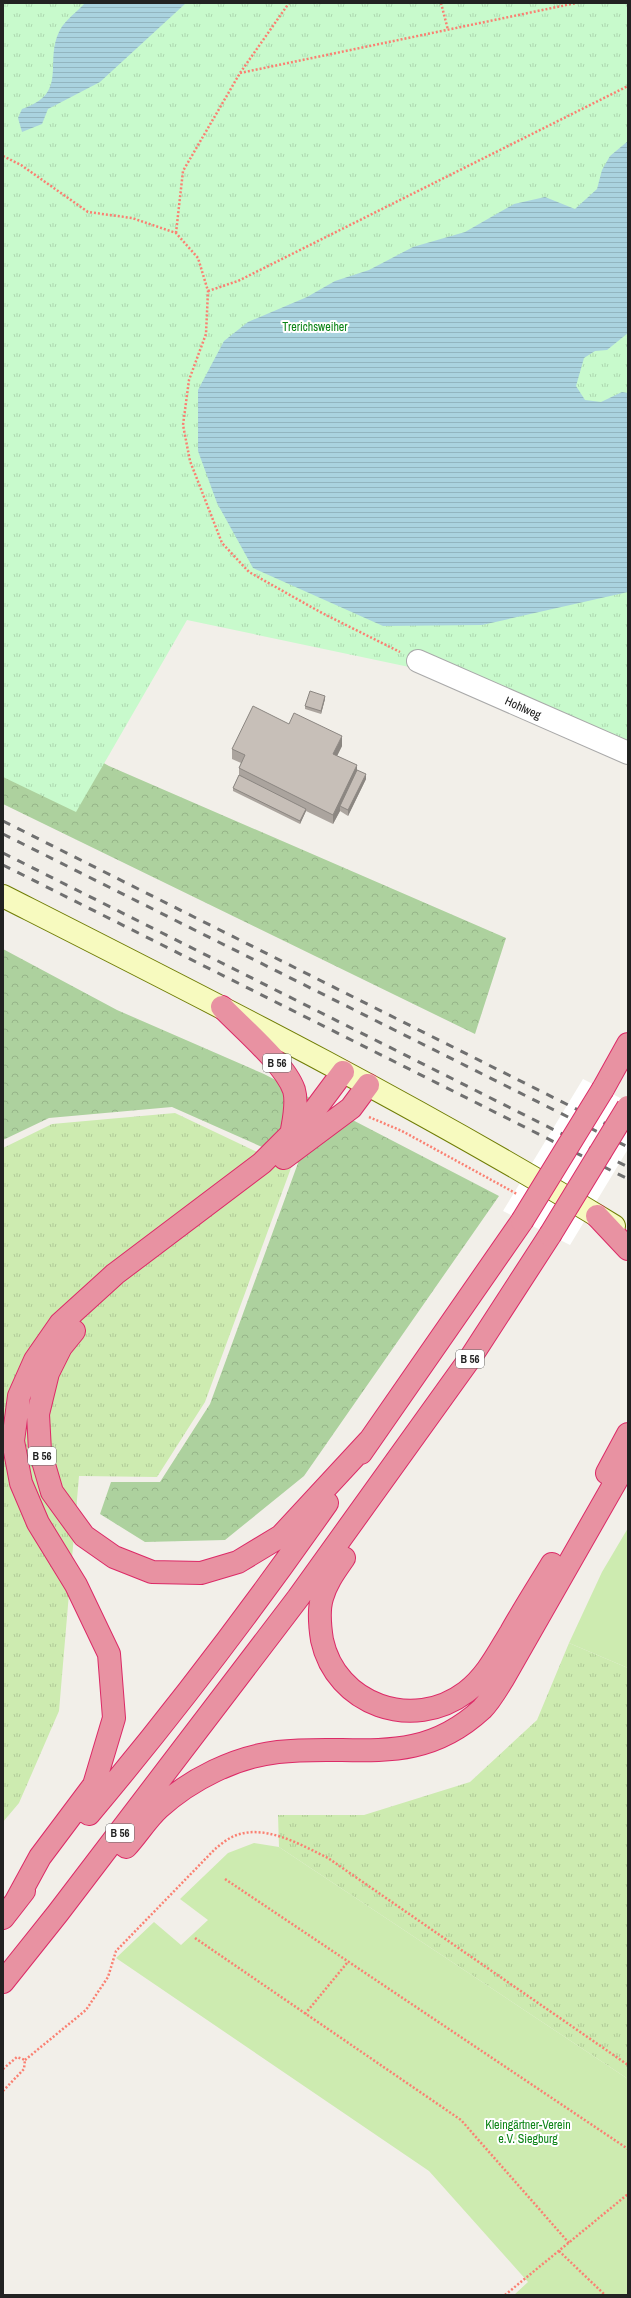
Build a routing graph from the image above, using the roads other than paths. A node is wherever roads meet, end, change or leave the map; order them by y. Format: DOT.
graph roads {
  1 [pos="418,661"];
  2 [pos="628,753"];
  3 [pos="3,896"];
  4 [pos="222,1007"];
  5 [pos="628,1044"];
  6 [pos="343,1072"];
  7 [pos="368,1085"];
  8 [pos="628,1107"];
  9 [pos="291,1136"];
  10 [pos="597,1216"];
  11 [pos="628,1235"];
  12 [pos="628,1249"];
  13 [pos="628,1434"];
  14 [pos="369,1442"];
  15 [pos="628,1460"];
  16 [pos="383,1478"];
  17 [pos="9,1909"];
  18 [pos="58,1913"];
  19 [pos="3,1982"];
  1 -- 2 [label="street, Hohlweg"];
  3 -- 4 [label="main road"];
  4 -- 6 [label="main road"];
  4 -- 9 [label="highway, B 56"];
  5 -- 14 [label="highway, B 56, bridge"];
  6 -- 7 [label="main road"];
  6 -- 9 [label="highway"];
  7 -- 10 [label="main road"];
  7 -- 14 [label="highway, B 56"];
  8 -- 16 [label="highway, B 56, bridge"];
  9 -- 17 [label="highway"];
  10 -- 11 [label="main road"];
  10 -- 12 [label="highway"];
  13 -- 16 [label="highway"];
  14 -- 17 [label="highway, B 56"];
  15 -- 18 [label="highway"];
  16 -- 18 [label="highway, B 56"];
  18 -- 19 [label="highway, B 56"];
}
